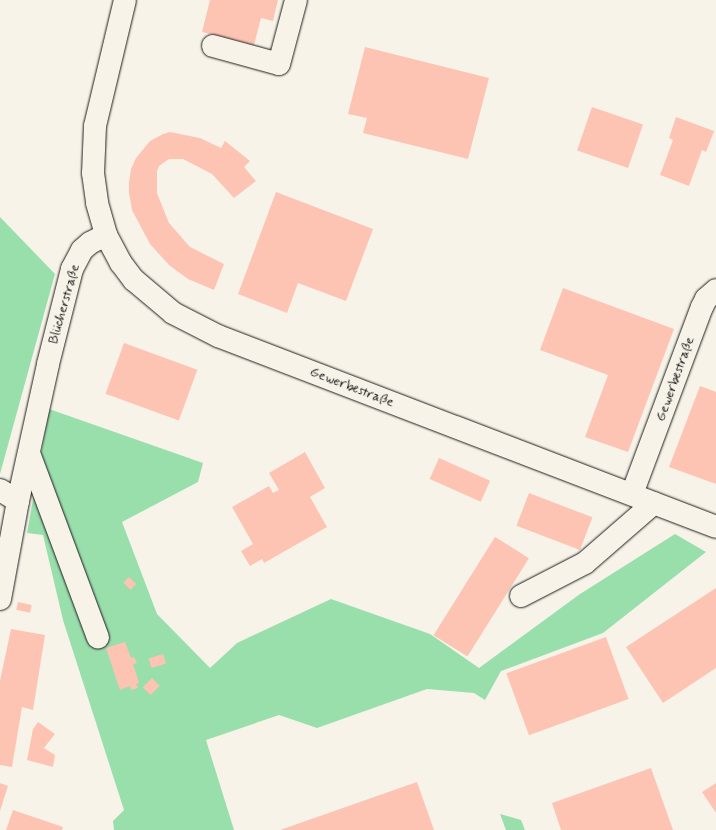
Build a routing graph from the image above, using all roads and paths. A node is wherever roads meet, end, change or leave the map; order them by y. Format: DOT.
graph roads {
  1 [pos="125,0"];
  2 [pos="296,0"];
  3 [pos="213,46"];
  4 [pos="106,235"];
  5 [pos="716,290"];
  6 [pos="28,453"];
  7 [pos="632,494"];
  8 [pos="9,495"];
  9 [pos="654,502"];
  10 [pos="716,527"];
  11 [pos="521,596"];
  12 [pos="0,599"];
  13 [pos="98,638"];
  1 -- 4 [label="street"];
  2 -- 3 [label="street"];
  4 -- 6 [label="street, Blücherstraße"];
  4 -- 7 [label="street, Gewerbestraße"];
  5 -- 7 [label="street, Gewerbestraße"];
  6 -- 8 [label="street, Blücherstraße"];
  6 -- 13 [label="street"];
  7 -- 9 [label="street, Gewerbestraße"];
  8 -- 12 [label="street, Blücherstraße"];
  9 -- 10 [label="street, Gewerbestraße"];
  9 -- 11 [label="street"];
}
